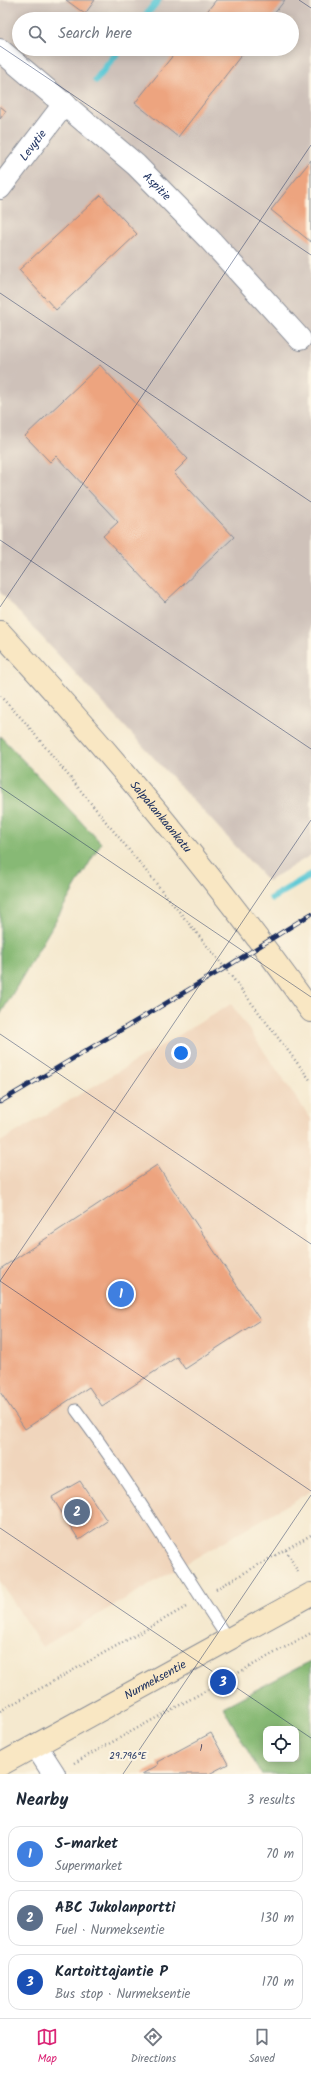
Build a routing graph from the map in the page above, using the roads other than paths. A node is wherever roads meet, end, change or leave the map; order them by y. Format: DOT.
graph roads {
  1 [pos="0,50"];
  2 [pos="65,103"];
  3 [pos="0,188"];
  4 [pos="300,339"];
  5 [pos="0,632"];
  6 [pos="311,1011"];
  7 [pos="76,1410"];
  8 [pos="311,1594"];
  9 [pos="228,1639"];
  10 [pos="36,1746"];
  11 [pos="0,1765"];
  12 [pos="54,1774"];
  1 -- 2 [label="street, Aspitie"];
  2 -- 3 [label="street, Levytie"];
  2 -- 4 [label="street, Aspitie"];
  5 -- 6 [label="main road, Salpakankaankatu"];
  7 -- 9 [label="lane"];
  8 -- 9 [label="main road, Nurmeksentie"];
  9 -- 10 [label="main road, Nurmeksentie"];
  10 -- 11 [label="main road, Nurmeksentie"];
  10 -- 12 [label="street"];
}
